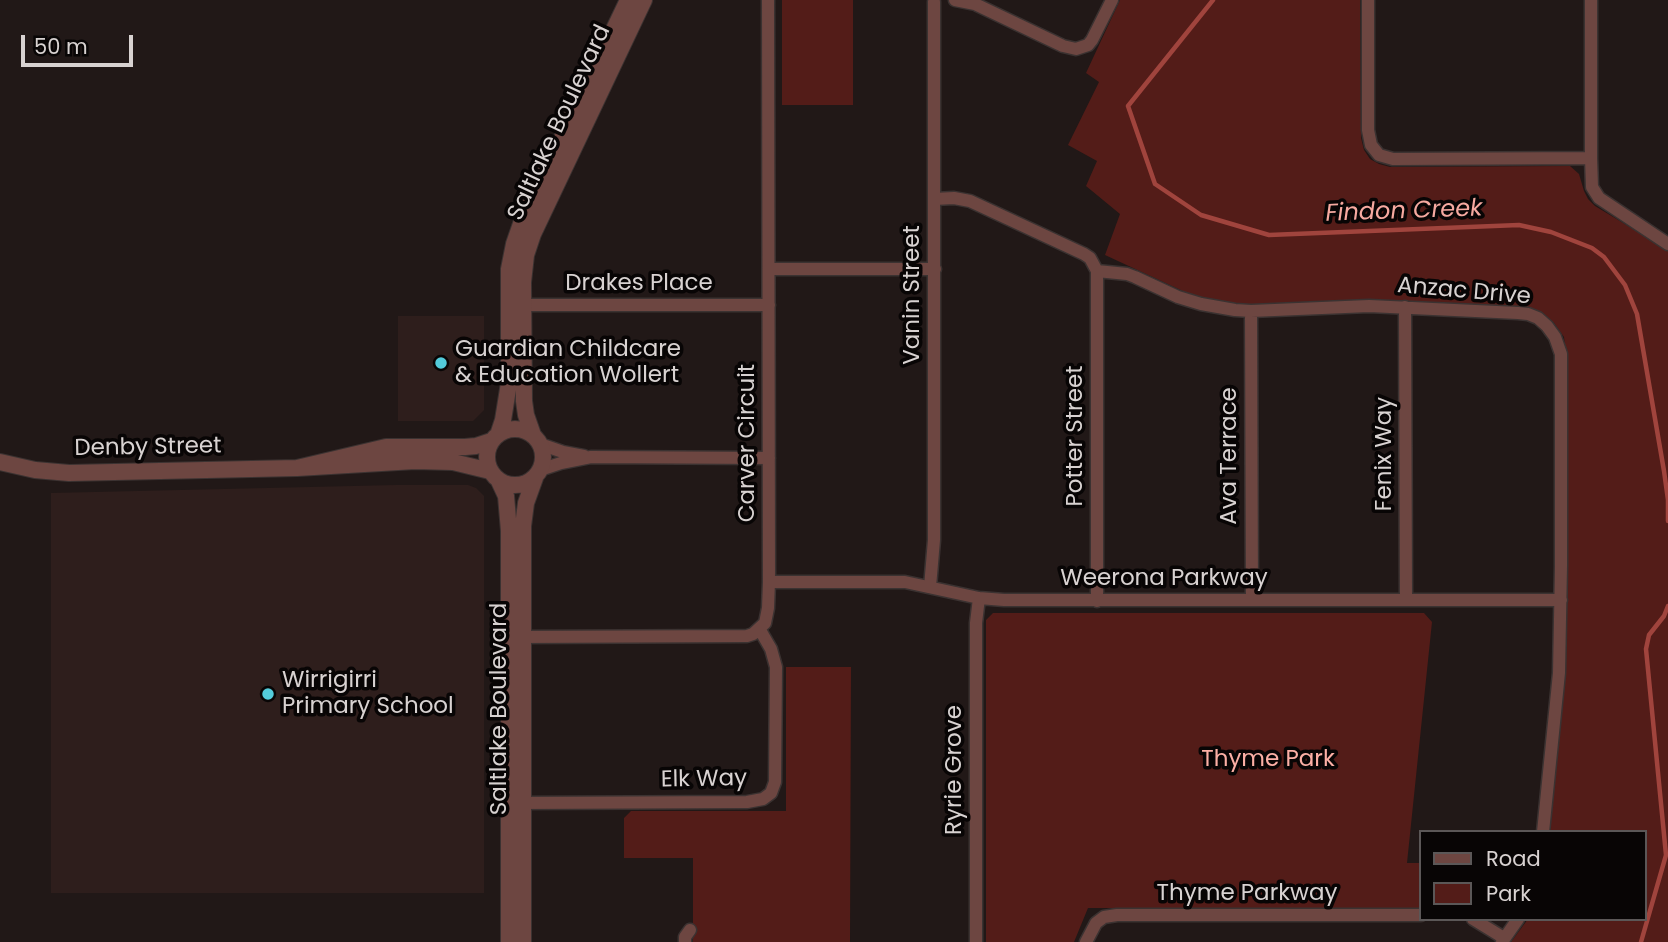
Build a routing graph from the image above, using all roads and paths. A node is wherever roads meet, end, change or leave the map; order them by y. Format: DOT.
graph roads {
  1 [pos="628,0"];
  2 [pos="644,0"];
  3 [pos="768,0"];
  4 [pos="949,0"];
  5 [pos="955,0"];
  6 [pos="1112,0"];
  7 [pos="1368,0"];
  8 [pos="1591,0"];
  9 [pos="934,1"];
  10 [pos="1591,158"];
  11 [pos="934,198"];
  12 [pos="1668,244"];
  13 [pos="769,269"];
  14 [pos="935,269"];
  15 [pos="1097,271"];
  16 [pos="516,305"];
  17 [pos="769,305"];
  18 [pos="1405,307"];
  19 [pos="1251,311"];
  20 [pos="494,438"];
  21 [pos="536,439"];
  22 [pos="592,457"];
  23 [pos="769,458"];
  24 [pos="0,462"];
  25 [pos="297,468"];
  26 [pos="537,474"];
  27 [pos="495,476"];
  28 [pos="769,582"];
  29 [pos="930,587"];
  30 [pos="978,598"];
  31 [pos="1252,600"];
  32 [pos="1406,600"];
  33 [pos="1561,600"];
  34 [pos="1097,601"];
  35 [pos="760,630"];
  36 [pos="515,637"];
  37 [pos="516,803"];
  38 [pos="1543,830"];
  39 [pos="1420,915"];
  40 [pos="1476,921"];
  41 [pos="1517,921"];
  42 [pos="1503,940"];
  43 [pos="509,942"];
  44 [pos="523,942"];
  45 [pos="976,942"];
  46 [pos="1086,942"];
  1 -- 16 [label="street, Saltlake Boulevard"];
  2 -- 16 [label="street, Saltlake Boulevard"];
  3 -- 13 [label="street, Carver Circuit"];
  4 -- 9 [label="street"];
  5 -- 6 [label="street"];
  7 -- 10 [label="street"];
  8 -- 10 [label="street"];
  9 -- 11 [label="street, Vanin Street"];
  10 -- 12 [label="street"];
  11 -- 14 [label="street, Vanin Street"];
  11 -- 15 [label="street"];
  13 -- 14 [label="street"];
  13 -- 17 [label="street, Carver Circuit"];
  14 -- 29 [label="street, Vanin Street"];
  15 -- 19 [label="street, Anzac Drive"];
  15 -- 34 [label="street, Potter Street"];
  16 -- 17 [label="street, Drakes Place"];
  16 -- 20 [label="street, Saltlake Boulevard"];
  16 -- 21 [label="street, Saltlake Boulevard"];
  17 -- 23 [label="street, Carver Circuit"];
  18 -- 19 [label="street, Anzac Drive"];
  18 -- 32 [label="street, Fenix Way"];
  18 -- 33 [label="street, Anzac Drive"];
  19 -- 31 [label="street, Ava Terrace"];
  20 -- 21 [label="street"];
  20 -- 25 [label="street"];
  20 -- 27 [label="street"];
  21 -- 22 [label="street"];
  21 -- 26 [label="street"];
  22 -- 23 [label="street"];
  22 -- 26 [label="street"];
  23 -- 28 [label="street, Carver Circuit"];
  24 -- 25 [label="street, Denby Street"];
  25 -- 27 [label="street"];
  26 -- 27 [label="street"];
  26 -- 36 [label="street, Saltlake Boulevard"];
  27 -- 36 [label="street, Saltlake Boulevard"];
  28 -- 29 [label="street, Weerona Parkway"];
  28 -- 35 [label="street, Carver Circuit"];
  29 -- 30 [label="street, Weerona Parkway"];
  30 -- 34 [label="street, Weerona Parkway"];
  30 -- 45 [label="street, Ryrie Grove"];
  31 -- 32 [label="street, Weerona Parkway"];
  31 -- 34 [label="street, Weerona Parkway"];
  32 -- 33 [label="street, Weerona Parkway"];
  33 -- 38 [label="street, Anzac Drive"];
  35 -- 36 [label="street"];
  35 -- 37 [label="street, Elk Way"];
  36 -- 37 [label="street, Saltlake Boulevard"];
  37 -- 43 [label="street, Saltlake Boulevard"];
  37 -- 44 [label="street, Saltlake Boulevard"];
  39 -- 46 [label="street, Thyme Parkway"];
  40 -- 42 [label="street"];
  41 -- 42 [label="street"];
}
